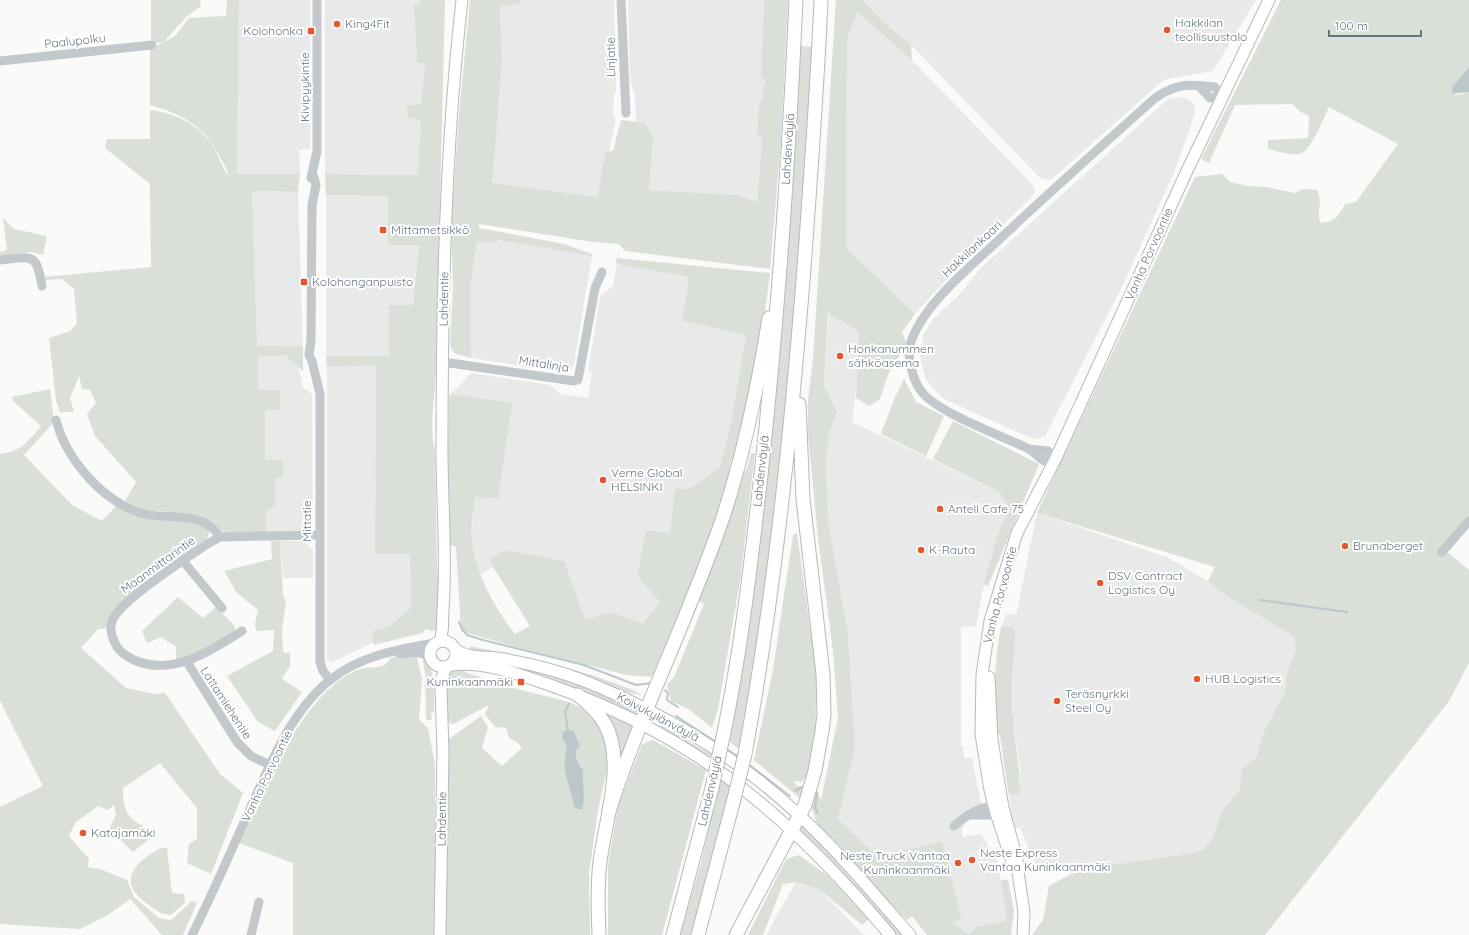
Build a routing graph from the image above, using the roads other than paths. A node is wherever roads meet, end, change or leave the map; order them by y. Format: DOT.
graph roads {
  1 [pos="317,0"];
  2 [pos="462,0"];
  3 [pos="622,0"];
  4 [pos="796,0"];
  5 [pos="821,0"];
  6 [pos="1269,0"];
  7 [pos="152,45"];
  8 [pos="0,61"];
  9 [pos="1222,97"];
  10 [pos="626,113"];
  11 [pos="312,185"];
  12 [pos="781,250"];
  13 [pos="0,260"];
  14 [pos="602,272"];
  15 [pos="42,286"];
  16 [pos="797,359"];
  17 [pos="443,362"];
  18 [pos="56,420"];
  19 [pos="1055,460"];
  20 [pos="1469,521"];
  21 [pos="319,534"];
  22 [pos="220,537"];
  23 [pos="1442,552"];
  24 [pos="183,561"];
  25 [pos="444,598"];
  26 [pos="222,608"];
  27 [pos="242,631"];
  28 [pos="437,642"];
  29 [pos="454,647"];
  30 [pos="383,654"];
  31 [pos="431,659"];
  32 [pos="187,662"];
  33 [pos="448,666"];
  34 [pos="330,680"];
  35 [pos="578,695"];
  36 [pos="441,703"];
  37 [pos="646,709"];
  38 [pos="641,723"];
  39 [pos="270,765"];
  40 [pos="998,809"];
  41 [pos="609,810"];
  42 [pos="799,815"];
  43 [pos="954,826"];
  44 [pos="791,829"];
  45 [pos="259,902"];
  46 [pos="192,935"];
  47 [pos="251,935"];
  48 [pos="440,935"];
  49 [pos="599,935"];
  50 [pos="673,935"];
  51 [pos="698,935"];
  52 [pos="736,935"];
  53 [pos="890,935"];
  54 [pos="910,935"];
  55 [pos="1023,935"];
  1 -- 11 [label="street, Kivipyykintie"];
  2 -- 17 [label="main road, Lahdentie"];
  3 -- 10 [label="street, Linjatie"];
  4 -- 12 [label="highway, Lahdenväylä"];
  5 -- 16 [label="highway, Lahdenväylä"];
  6 -- 9 [label="main road, Vanha Porvoontie"];
  7 -- 8 [label="street, Paalupolku"];
  9 -- 19 [label="main road, Vanha Porvoontie"];
  9 -- 19 [label="street, Hakkilankaari"];
  11 -- 21 [label="street, Mittatie"];
  12 -- 37 [label="highway"];
  12 -- 50 [label="highway, Lahdenväylä, bridge"];
  13 -- 15 [label="street"];
  14 -- 17 [label="street, Mittalinja"];
  16 -- 42 [label="highway"];
  16 -- 51 [label="highway, Lahdenväylä, bridge"];
  17 -- 25 [label="main road, Lahdentie"];
  18 -- 22 [label="street"];
  19 -- 40 [label="main road, Vanha Porvoontie"];
  20 -- 23 [label="street"];
  21 -- 22 [label="street, Maanmittarintie"];
  21 -- 34 [label="street, Mittatie"];
  22 -- 24 [label="street, Maanmittarintie"];
  24 -- 26 [label="street"];
  24 -- 32 [label="street, Maanmittarintie"];
  25 -- 28 [label="main road, Lahdentie"];
  25 -- 29 [label="main road, Lahdentie"];
  27 -- 32 [label="street, Maanmittarintie"];
  28 -- 29 [label="main road"];
  28 -- 30 [label="street, Vanha Porvoontie"];
  28 -- 31 [label="main road"];
  29 -- 33 [label="main road"];
  29 -- 37 [label="main road, Koivukylänväylä"];
  30 -- 31 [label="street, Vanha Porvoontie"];
  30 -- 34 [label="street, Vanha Porvoontie"];
  31 -- 33 [label="main road"];
  31 -- 36 [label="main road, Lahdentie"];
  32 -- 39 [label="street, Lattamiehentie"];
  33 -- 35 [label="main road, Koivukylänväylä"];
  33 -- 36 [label="main road, Lahdentie"];
  34 -- 39 [label="street, Vanha Porvoontie"];
  35 -- 38 [label="main road, Koivukylänväylä"];
  35 -- 41 [label="highway"];
  36 -- 48 [label="main road, Lahdentie"];
  37 -- 38 [label="highway"];
  37 -- 42 [label="main road, Koivukylänväylä"];
  38 -- 41 [label="highway"];
  38 -- 44 [label="main road, Koivukylänväylä"];
  39 -- 46 [label="street, Vanha Porvoontie"];
  40 -- 43 [label="street"];
  40 -- 55 [label="main road, Vanha Porvoontie"];
  41 -- 49 [label="highway"];
  42 -- 44 [label="highway"];
  42 -- 54 [label="main road, Koivukylänväylä"];
  44 -- 52 [label="highway"];
  44 -- 53 [label="main road, Koivukylänväylä"];
  45 -- 47 [label="street"];
}
